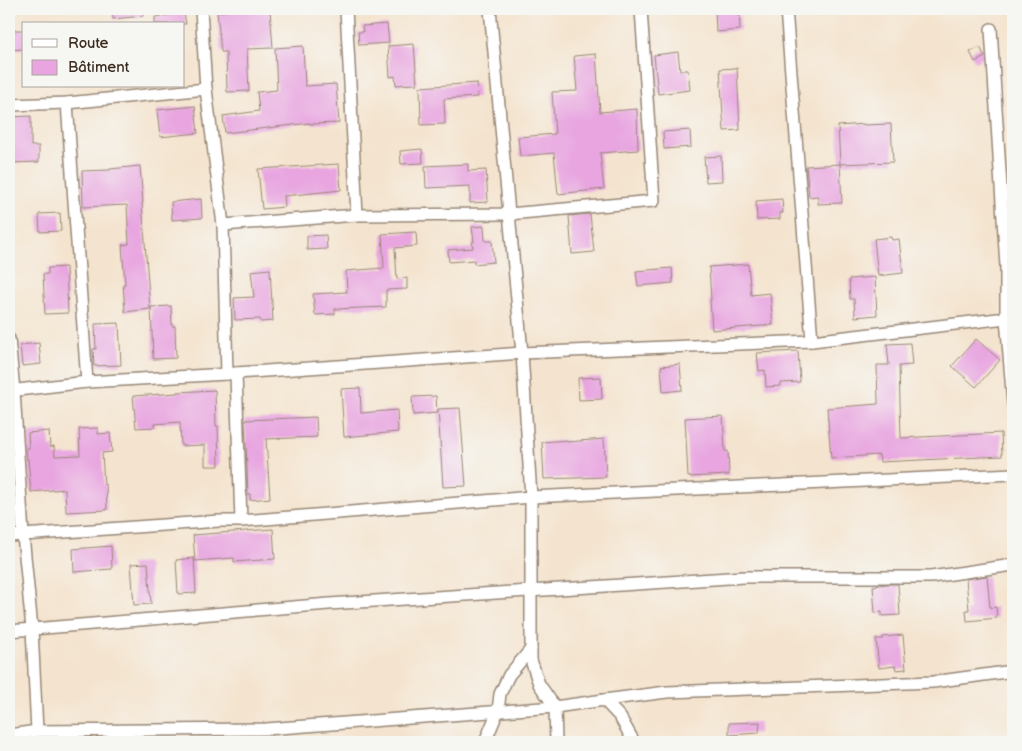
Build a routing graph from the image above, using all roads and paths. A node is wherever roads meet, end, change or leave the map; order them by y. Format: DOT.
graph roads {
  1 [pos="201,9"];
  2 [pos="346,9"];
  3 [pos="490,9"];
  4 [pos="641,9"];
  5 [pos="786,9"];
  6 [pos="991,29"];
  7 [pos="206,90"];
  8 [pos="67,103"];
  9 [pos="9,105"];
  10 [pos="509,214"];
  11 [pos="357,215"];
  12 [pos="223,225"];
  13 [pos="1013,252"];
  14 [pos="1006,266"];
  15 [pos="1010,320"];
  16 [pos="9,339"];
  17 [pos="812,341"];
  18 [pos="522,353"];
  19 [pos="232,373"];
  20 [pos="87,382"];
  21 [pos="11,391"];
  22 [pos="1013,404"];
  23 [pos="1013,474"];
  24 [pos="531,497"];
  25 [pos="241,520"];
  26 [pos="23,535"];
  27 [pos="9,536"];
  28 [pos="1013,565"];
  29 [pos="531,590"];
  30 [pos="32,629"];
  31 [pos="9,631"];
  32 [pos="531,649"];
  33 [pos="1013,671"];
  34 [pos="604,700"];
  35 [pos="555,707"];
  36 [pos="498,711"];
  37 [pos="36,730"];
  38 [pos="9,734"];
  39 [pos="485,742"];
  40 [pos="556,742"];
  41 [pos="634,742"];
  1 -- 7 [label="street"];
  2 -- 11 [label="street"];
  3 -- 10 [label="street"];
  4 -- 10 [label="street"];
  5 -- 17 [label="street"];
  6 -- 14 [label="street"];
  7 -- 8 [label="street"];
  7 -- 12 [label="street"];
  8 -- 9 [label="street"];
  8 -- 20 [label="street"];
  10 -- 11 [label="street"];
  10 -- 18 [label="street"];
  11 -- 12 [label="street"];
  12 -- 19 [label="street"];
  13 -- 14 [label="street"];
  14 -- 15 [label="street"];
  15 -- 17 [label="street"];
  15 -- 22 [label="street"];
  16 -- 21 [label="street"];
  17 -- 18 [label="street"];
  18 -- 19 [label="street"];
  18 -- 24 [label="street"];
  19 -- 20 [label="street"];
  19 -- 25 [label="street"];
  20 -- 21 [label="street"];
  21 -- 26 [label="street"];
  23 -- 24 [label="street"];
  24 -- 25 [label="street"];
  24 -- 29 [label="street"];
  25 -- 26 [label="street"];
  26 -- 27 [label="street"];
  26 -- 30 [label="street"];
  28 -- 29 [label="street"];
  29 -- 30 [label="street"];
  29 -- 32 [label="street"];
  30 -- 31 [label="street"];
  30 -- 37 [label="street"];
  32 -- 35 [label="street"];
  32 -- 36 [label="street"];
  33 -- 34 [label="street"];
  34 -- 35 [label="street"];
  34 -- 41 [label="street"];
  35 -- 36 [label="street"];
  35 -- 40 [label="street"];
  36 -- 37 [label="street"];
  36 -- 39 [label="street"];
  37 -- 38 [label="street"];
}
